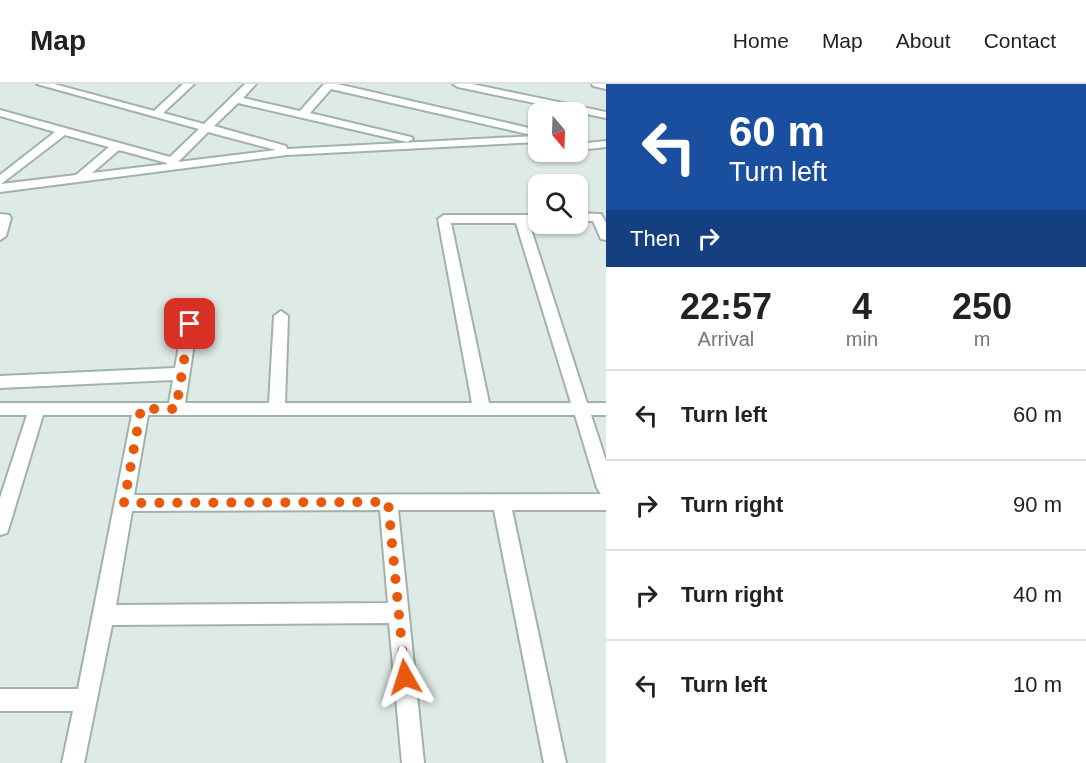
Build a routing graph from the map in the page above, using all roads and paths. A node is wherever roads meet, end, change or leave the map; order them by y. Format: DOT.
graph roads {
  1 [pos="42,84"];
  2 [pos="185,84"];
  3 [pos="251,84"];
  4 [pos="458,84"];
  5 [pos="597,84"];
  6 [pos="329,85"];
  7 [pos="606,86"];
  8 [pos="236,99"];
  9 [pos="157,112"];
  10 [pos="0,113"];
  11 [pos="302,115"];
  12 [pos="606,115"];
  13 [pos="14,117"];
  14 [pos="0,126"];
  15 [pos="206,129"];
  16 [pos="64,130"];
  17 [pos="528,131"];
  18 [pos="606,133"];
  19 [pos="588,135"];
  20 [pos="528,139"];
  21 [pos="606,144"];
  22 [pos="118,145"];
  23 [pos="411,145"];
  24 [pos="588,146"];
  25 [pos="528,150"];
  26 [pos="287,152"];
  27 [pos="172,163"];
  28 [pos="77,180"];
  29 [pos="0,181"];
  30 [pos="0,188"];
  31 [pos="0,198"];
  32 [pos="588,217"];
  33 [pos="0,218"];
  34 [pos="520,219"];
  35 [pos="528,219"];
  36 [pos="0,236"];
  37 [pos="606,236"];
  38 [pos="280,316"];
  39 [pos="190,324"];
  40 [pos="180,374"];
  41 [pos="0,381"];
  42 [pos="0,409"];
  43 [pos="37,409"];
  44 [pos="141,409"];
  45 [pos="176,409"];
  46 [pos="277,409"];
  47 [pos="582,409"];
  48 [pos="606,409"];
  49 [pos="482,410"];
  50 [pos="606,488"];
  51 [pos="501,501"];
  52 [pos="388,502"];
  53 [pos="606,502"];
  54 [pos="124,503"];
  55 [pos="0,527"];
  56 [pos="399,613"];
  57 [pos="104,615"];
  58 [pos="0,700"];
  59 [pos="85,700"];
  60 [pos="73,763"];
  61 [pos="413,763"];
  62 [pos="555,763"];
  1 -- 9 [label="street"];
  2 -- 9 [label="street"];
  3 -- 8 [label="street"];
  4 -- 12 [label="street"];
  5 -- 7 [label="street"];
  6 -- 11 [label="street"];
  6 -- 17 [label="street"];
  8 -- 11 [label="street"];
  8 -- 15 [label="street"];
  9 -- 15 [label="street"];
  10 -- 13 [label="street"];
  11 -- 23 [label="street"];
  13 -- 14 [label="street"];
  13 -- 16 [label="street"];
  15 -- 26 [label="street"];
  15 -- 27 [label="street"];
  16 -- 22 [label="street"];
  16 -- 29 [label="street"];
  18 -- 19 [label="street"];
  20 -- 23 [label="street"];
  21 -- 24 [label="street"];
  22 -- 27 [label="street"];
  22 -- 28 [label="street"];
  23 -- 26 [label="street"];
  25 -- 31 [label="street"];
  26 -- 27 [label="street"];
  27 -- 28 [label="street"];
  28 -- 30 [label="street"];
  32 -- 37 [label="street"];
  33 -- 36 [label="street"];
  34 -- 35 [label="street"];
  34 -- 47 [label="street"];
  34 -- 49 [label="street"];
  38 -- 46 [label="street"];
  39 -- 40 [label="street"];
  40 -- 41 [label="street"];
  40 -- 45 [label="street"];
  42 -- 43 [label="street"];
  43 -- 44 [label="street"];
  43 -- 55 [label="street"];
  44 -- 45 [label="street"];
  44 -- 54 [label="street"];
  45 -- 46 [label="street"];
  46 -- 49 [label="street"];
  47 -- 48 [label="street"];
  47 -- 49 [label="street"];
  47 -- 50 [label="street"];
  51 -- 52 [label="street"];
  51 -- 53 [label="street"];
  51 -- 62 [label="street"];
  52 -- 54 [label="street"];
  52 -- 56 [label="street"];
  54 -- 57 [label="street"];
  56 -- 57 [label="street"];
  56 -- 61 [label="street"];
  57 -- 59 [label="street"];
  58 -- 59 [label="street"];
  59 -- 60 [label="street"];
}
